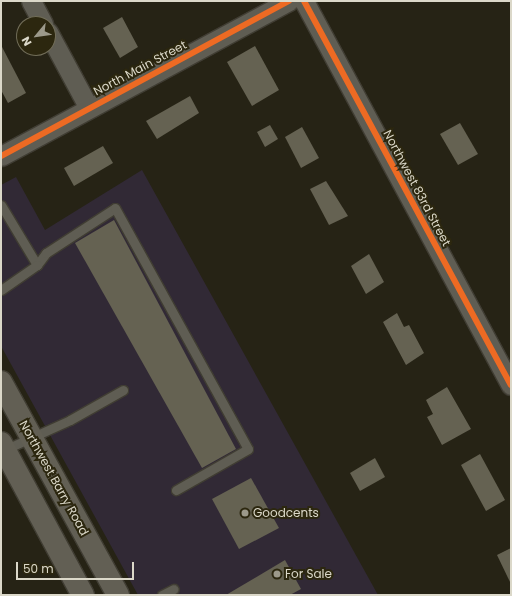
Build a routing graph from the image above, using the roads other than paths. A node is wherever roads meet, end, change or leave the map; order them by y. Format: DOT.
graph roads {
  1 [pos="31,1"];
  2 [pos="289,1"];
  3 [pos="304,1"];
  4 [pos="39,16"];
  5 [pos="56,47"];
  6 [pos="89,108"];
  7 [pos="1,156"];
  8 [pos="1,205"];
  9 [pos="37,265"];
  10 [pos="1,290"];
  11 [pos="1,382"];
  12 [pos="511,385"];
  13 [pos="122,390"];
  14 [pos="32,437"];
  15 [pos="2,448"];
  16 [pos="176,490"];
  17 [pos="174,589"];
  18 [pos="82,595"];
  19 [pos="118,595"];
  20 [pos="162,595"];
  1 -- 4 [label="street"];
  2 -- 6 [label="street, North Main Street"];
  3 -- 12 [label="street, Northwest 83rd Street"];
  5 -- 6 [label="street"];
  6 -- 7 [label="street, North Main Street"];
  8 -- 9 [label="lane"];
  9 -- 10 [label="lane"];
  9 -- 16 [label="lane"];
  11 -- 14 [label="main road, Northwest Barry Road"];
  13 -- 14 [label="lane"];
  14 -- 15 [label="lane"];
  14 -- 19 [label="main road, Northwest Barry Road"];
  15 -- 18 [label="main road"];
  17 -- 20 [label="lane"];
}
